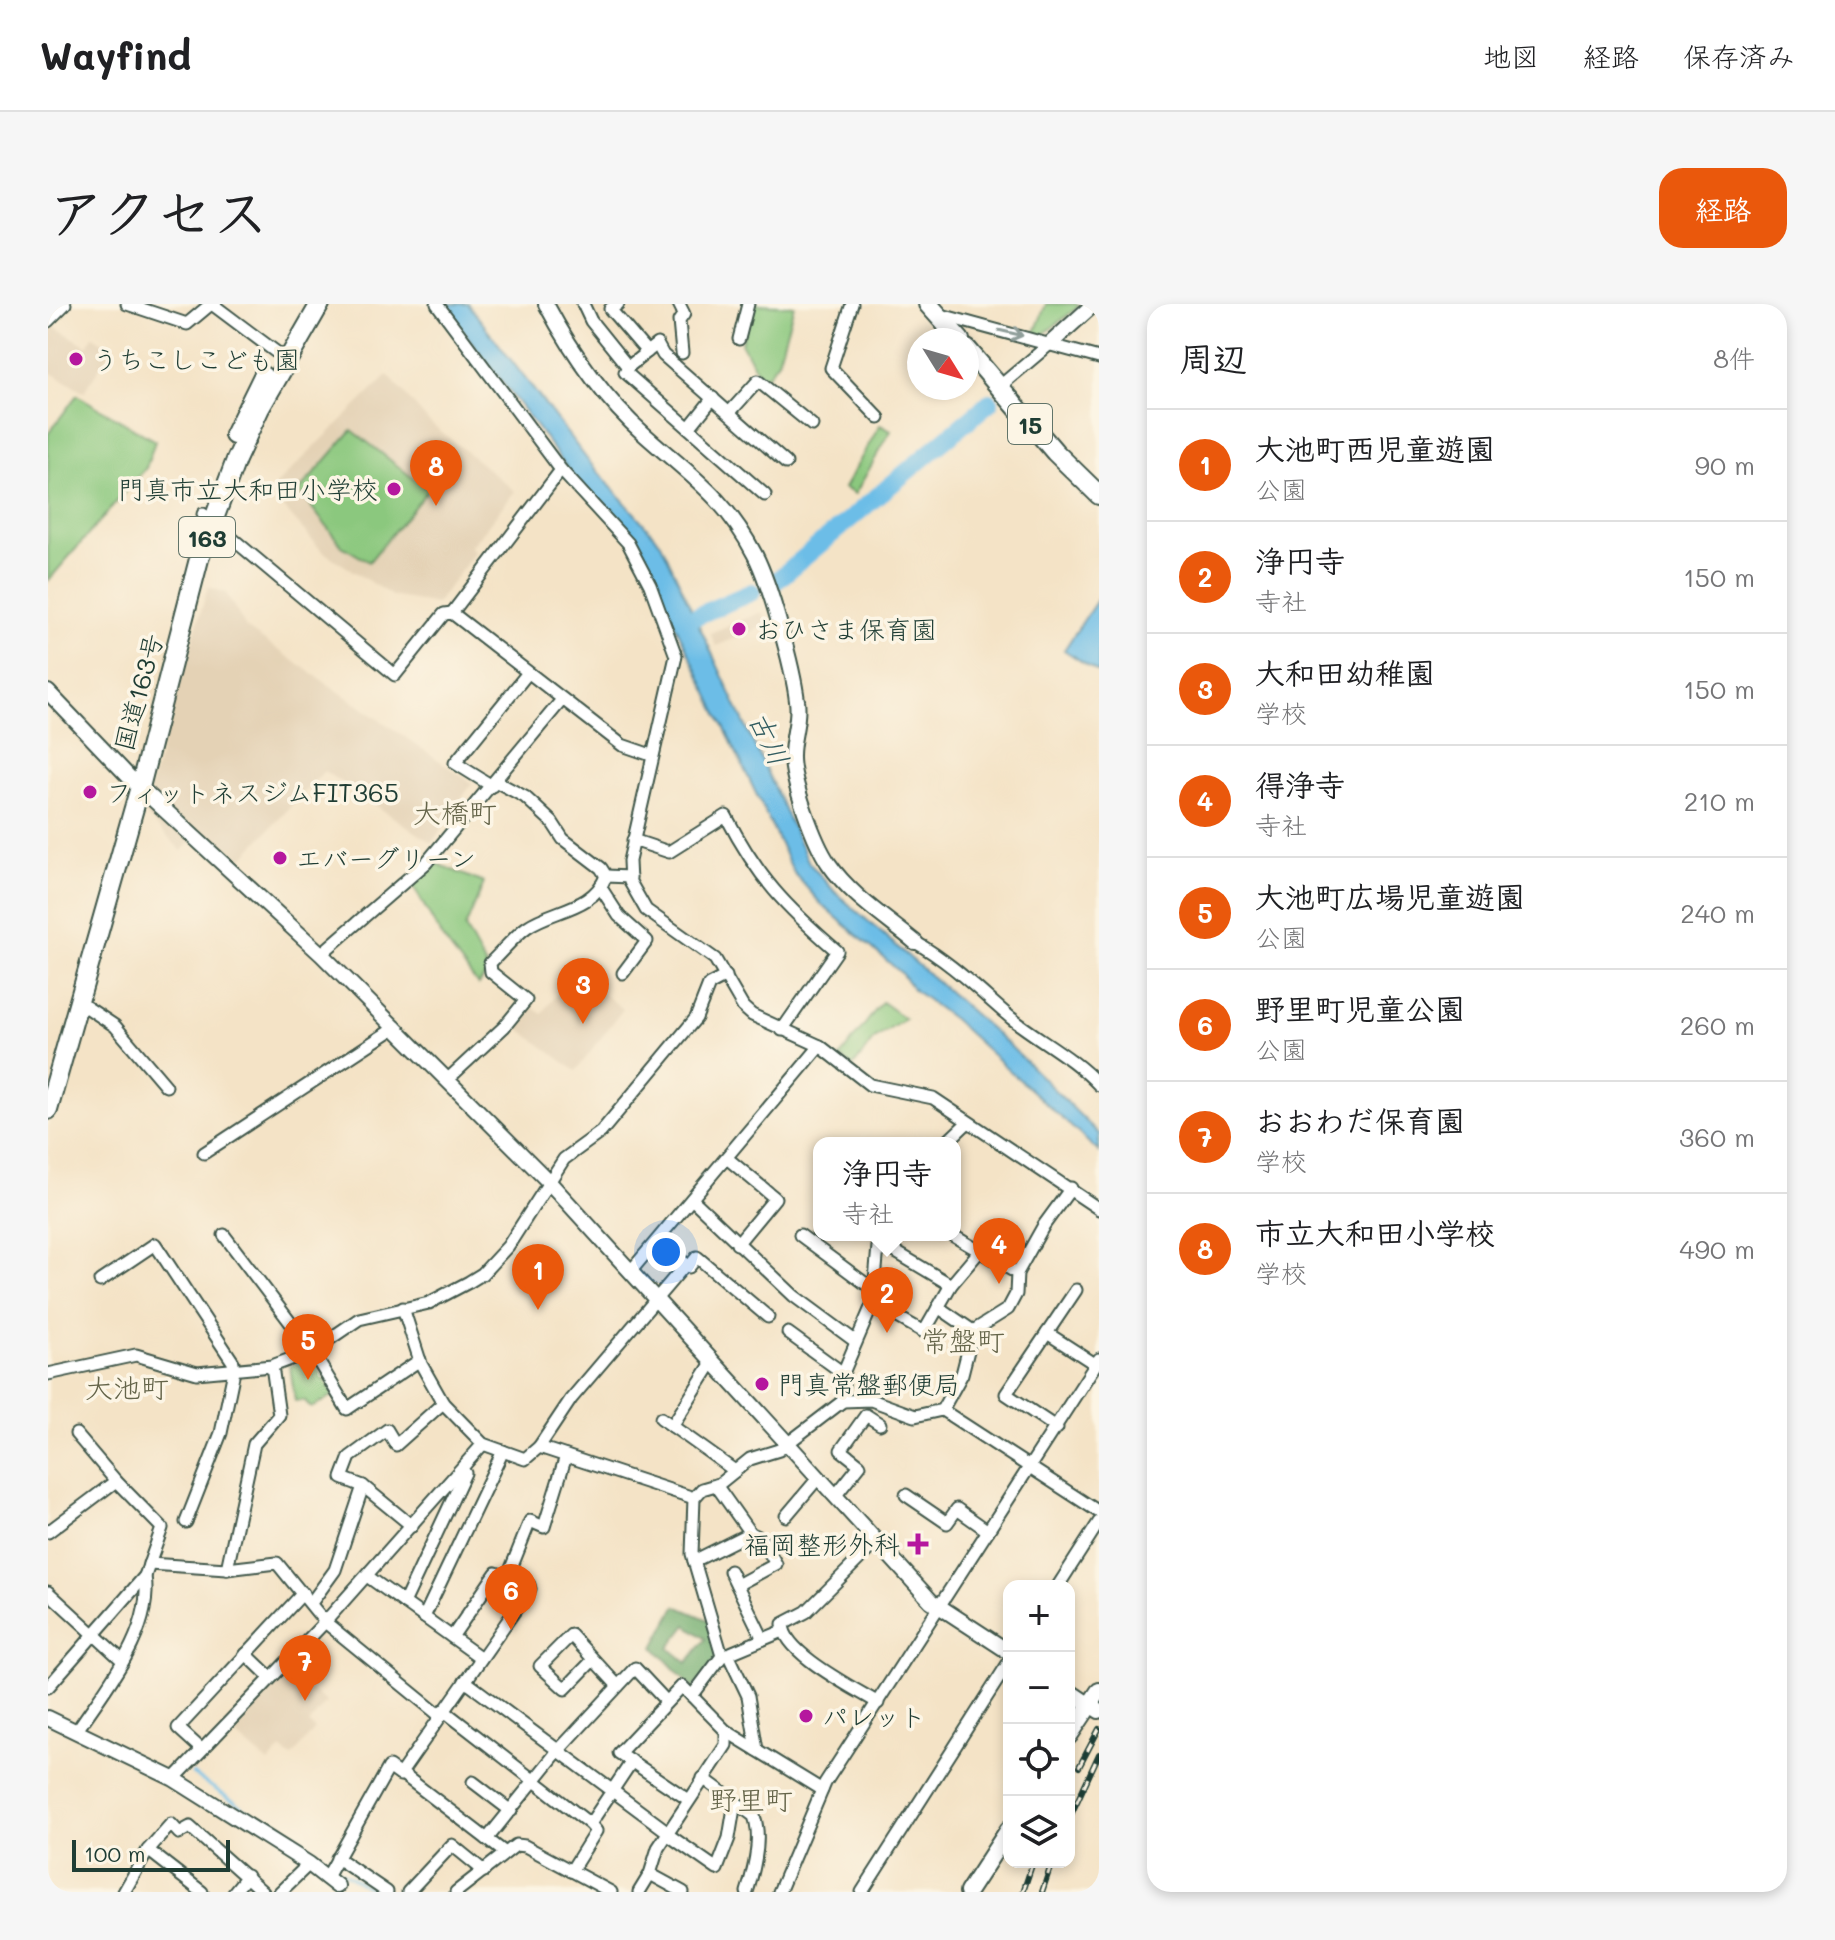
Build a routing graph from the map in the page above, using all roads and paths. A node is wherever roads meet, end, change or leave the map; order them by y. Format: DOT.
graph roads {
  1 [pos="65,304"];
  2 [pos="127,304"];
  3 [pos="212,304"];
  4 [pos="305,304"];
  5 [pos="320,304"];
  6 [pos="437,304"];
  7 [pos="546,304"];
  8 [pos="583,304"];
  9 [pos="618,304"];
  10 [pos="679,304"];
  11 [pos="748,304"];
  12 [pos="852,304"];
  13 [pos="1094,304"];
  14 [pos="927,306"];
  15 [pos="48,321"];
  16 [pos="948,328"];
  17 [pos="739,339"];
  18 [pos="1051,343"];
  19 [pos="276,352"];
  20 [pos="647,352"];
  21 [pos="682,353"];
  22 [pos="1099,358"];
  23 [pos="979,363"];
  24 [pos="628,367"];
  25 [pos="999,387"];
  26 [pos="713,398"];
  27 [pos="730,412"];
  28 [pos="879,418"];
  29 [pos="812,425"];
  30 [pos="689,428"];
  31 [pos="786,463"];
  32 [pos="561,470"];
  33 [pos="765,495"];
  34 [pos="1099,495"];
  35 [pos="208,517"];
  36 [pos="452,613"];
  37 [pos="527,674"];
  38 [pos="48,692"];
  39 [pos="561,701"];
  40 [pos="651,755"];
  41 [pos="135,783"];
  42 [pos="494,784"];
  43 [pos="633,840"];
  44 [pos="630,877"];
  45 [pos="603,882"];
  46 [pos="915,942"];
  47 [pos="321,954"];
  48 [pos="623,973"];
  49 [pos="726,976"];
  50 [pos="79,1002"];
  51 [pos="396,1027"];
  52 [pos="782,1030"];
  53 [pos="820,1046"];
  54 [pos="48,1071"];
  55 [pos="447,1080"];
  56 [pos="1099,1085"];
  57 [pos="166,1086"];
  58 [pos="48,1110"];
  59 [pos="967,1123"];
  60 [pos="952,1137"];
  61 [pos="204,1153"];
  62 [pos="728,1159"];
  63 [pos="549,1182"];
  64 [pos="1071,1188"];
  65 [pos="693,1200"];
  66 [pos="1099,1209"];
  67 [pos="224,1235"];
  68 [pos="800,1235"];
  69 [pos="659,1240"];
  70 [pos="879,1241"];
  71 [pos="882,1241"];
  72 [pos="961,1241"];
  73 [pos="737,1244"];
  74 [pos="978,1253"];
  75 [pos="686,1264"];
  76 [pos="630,1272"];
  77 [pos="1017,1273"];
  78 [pos="100,1281"];
  79 [pos="951,1285"];
  80 [pos="874,1290"];
  81 [pos="1076,1290"];
  82 [pos="655,1298"];
  83 [pos="873,1303"];
  84 [pos="938,1307"];
  85 [pos="403,1308"];
  86 [pos="768,1317"];
  87 [pos="973,1331"];
  88 [pos="788,1333"];
  89 [pos="1047,1333"];
  90 [pos="855,1341"];
  91 [pos="312,1351"];
  92 [pos="420,1360"];
  93 [pos="713,1361"];
  94 [pos="1097,1362"];
  95 [pos="272,1366"];
  96 [pos="234,1371"];
  97 [pos="843,1373"];
  98 [pos="48,1374"];
  99 [pos="843,1401"];
  100 [pos="443,1403"];
  101 [pos="942,1410"];
  102 [pos="661,1418"];
  103 [pos="880,1424"];
  104 [pos="672,1426"];
  105 [pos="1057,1428"];
  106 [pos="76,1434"];
  107 [pos="787,1442"];
  108 [pos="483,1444"];
  109 [pos="539,1447"];
  110 [pos="503,1451"];
  111 [pos="566,1456"];
  112 [pos="471,1461"];
  113 [pos="1029,1468"];
  114 [pos="735,1471"];
  115 [pos="819,1477"];
  116 [pos="116,1481"];
  117 [pos="716,1485"];
  118 [pos="363,1486"];
  119 [pos="836,1495"];
  120 [pos="906,1495"];
  121 [pos="694,1498"];
  122 [pos="1099,1512"];
  123 [pos="786,1516"];
  124 [pos="186,1522"];
  125 [pos="1099,1522"];
  126 [pos="412,1526"];
  127 [pos="988,1531"];
  128 [pos="48,1532"];
  129 [pos="750,1533"];
  130 [pos="878,1540"];
  131 [pos="694,1561"];
  132 [pos="227,1569"];
  133 [pos="147,1570"];
  134 [pos="730,1571"];
  135 [pos="367,1576"];
  136 [pos="508,1576"];
  137 [pos="1062,1580"];
  138 [pos="737,1585"];
  139 [pos="48,1592"];
  140 [pos="307,1598"];
  141 [pos="404,1603"];
  142 [pos="939,1607"];
  143 [pos="424,1617"];
  144 [pos="325,1622"];
  145 [pos="783,1631"];
  146 [pos="92,1633"];
  147 [pos="452,1637"];
  148 [pos="763,1639"];
  149 [pos="1003,1648"];
  150 [pos="246,1654"];
  151 [pos="725,1655"];
  152 [pos="481,1658"];
  153 [pos="593,1660"];
  154 [pos="123,1661"];
  155 [pos="1003,1671"];
  156 [pos="270,1677"];
  157 [pos="465,1681"];
  158 [pos="618,1686"];
  159 [pos="48,1687"];
  160 [pos="1075,1693"];
  161 [pos="692,1696"];
  162 [pos="665,1700"];
  163 [pos="1096,1702"];
  164 [pos="878,1703"];
  165 [pos="441,1712"];
  166 [pos="48,1718"];
  167 [pos="1075,1728"];
  168 [pos="726,1731"];
  169 [pos="76,1732"];
  170 [pos="201,1749"];
  171 [pos="757,1750"];
  172 [pos="557,1752"];
  173 [pos="632,1761"];
  174 [pos="401,1773"];
  175 [pos="703,1778"];
  176 [pos="174,1779"];
  177 [pos="535,1781"];
  178 [pos="473,1782"];
  179 [pos="822,1790"];
  180 [pos="613,1793"];
  181 [pos="689,1800"];
  182 [pos="735,1802"];
  183 [pos="511,1811"];
  184 [pos="590,1824"];
  185 [pos="667,1833"];
  186 [pos="1003,1838"];
  187 [pos="487,1839"];
  188 [pos="148,1850"];
  189 [pos="504,1852"];
  190 [pos="337,1858"];
  191 [pos="309,1864"];
  192 [pos="484,1871"];
  193 [pos="571,1871"];
  194 [pos="650,1874"];
  195 [pos="247,1876"];
  196 [pos="333,1886"];
  197 [pos="592,1887"];
  198 [pos="130,1890"];
  199 [pos="202,1892"];
  200 [pos="234,1892"];
  201 [pos="263,1892"];
  202 [pos="280,1892"];
  203 [pos="387,1892"];
  204 [pos="408,1892"];
  205 [pos="456,1892"];
  206 [pos="611,1892"];
  207 [pos="639,1892"];
  208 [pos="683,1892"];
  209 [pos="747,1892"];
  210 [pos="779,1892"];
  211 [pos="862,1892"];
  212 [pos="968,1892"];
  1 -- 15 [label="street"];
  2 -- 3 [label="street"];
  3 -- 19 [label="street"];
  4 -- 19 [label="main road, 国道163号 / 163"];
  5 -- 35 [label="main road, 国道163号 / 163"];
  6 -- 32 [label="street"];
  7 -- 46 [label="street"];
  8 -- 24 [label="street"];
  9 -- 20 [label="street"];
  10 -- 21 [label="street"];
  11 -- 17 [label="street"];
  12 -- 28 [label="street"];
  13 -- 18 [label="street"];
  14 -- 16 [label="main road"];
  14 -- 18 [label="street, one-way"];
  18 -- 22 [label="street"];
  18 -- 25 [label="street"];
  19 -- 35 [label="main road, 国道163号 / 163"];
  20 -- 24 [label="street"];
  20 -- 26 [label="street"];
  23 -- 25 [label="main road, 15"];
  24 -- 30 [label="street"];
  25 -- 34 [label="main road, 15"];
  26 -- 27 [label="street"];
  26 -- 30 [label="street"];
  27 -- 29 [label="street"];
  27 -- 31 [label="street"];
  30 -- 33 [label="street"];
  32 -- 36 [label="street"];
  32 -- 40 [label="street"];
  35 -- 36 [label="street"];
  35 -- 41 [label="main road, 国道163号 / 163"];
  36 -- 37 [label="street"];
  37 -- 39 [label="street"];
  37 -- 42 [label="street"];
  38 -- 41 [label="street"];
  39 -- 40 [label="street"];
  39 -- 42 [label="street"];
  40 -- 43 [label="street"];
  41 -- 47 [label="street"];
  41 -- 50 [label="main road, 国道163号 / 163"];
  41 -- 54 [label="main road, 国道163号 / 163"];
  42 -- 45 [label="street"];
  42 -- 47 [label="street"];
  43 -- 44 [label="street"];
  43 -- 52 [label="street"];
  44 -- 45 [label="street"];
  44 -- 49 [label="street"];
  45 -- 48 [label="street"];
  45 -- 55 [label="street"];
  46 -- 56 [label="street"];
  47 -- 51 [label="street"];
  49 -- 52 [label="street"];
  49 -- 63 [label="street"];
  50 -- 57 [label="street"];
  50 -- 58 [label="main road, 国道163号 / 163"];
  51 -- 55 [label="street"];
  51 -- 61 [label="street"];
  52 -- 53 [label="street"];
  53 -- 59 [label="street"];
  53 -- 62 [label="street"];
  55 -- 63 [label="street"];
  59 -- 60 [label="street"];
  59 -- 64 [label="street"];
  62 -- 65 [label="street"];
  62 -- 73 [label="street"];
  63 -- 76 [label="street"];
  63 -- 85 [label="street"];
  64 -- 66 [label="street"];
  64 -- 77 [label="street"];
  65 -- 69 [label="street"];
  65 -- 73 [label="street"];
  67 -- 91 [label="street"];
  68 -- 80 [label="street"];
  69 -- 75 [label="street"];
  69 -- 76 [label="street"];
  70 -- 80 [label="street"];
  71 -- 79 [label="street"];
  72 -- 74 [label="street"];
  73 -- 90 [label="street"];
  74 -- 77 [label="street"];
  74 -- 79 [label="street"];
  75 -- 82 [label="street"];
  75 -- 86 [label="street"];
  76 -- 82 [label="street"];
  77 -- 87 [label="street"];
  78 -- 96 [label="street"];
  79 -- 84 [label="street"];
  80 -- 83 [label="street"];
  81 -- 89 [label="street"];
  82 -- 93 [label="street"];
  82 -- 109 [label="street"];
  83 -- 84 [label="street"];
  83 -- 90 [label="street"];
  84 -- 87 [label="street"];
  85 -- 91 [label="street"];
  85 -- 92 [label="street"];
  87 -- 101 [label="street"];
  88 -- 97 [label="street"];
  89 -- 94 [label="street"];
  89 -- 105 [label="street"];
  90 -- 97 [label="street"];
  91 -- 92 [label="street"];
  91 -- 95 [label="street"];
  92 -- 100 [label="street"];
  93 -- 104 [label="street"];
  93 -- 107 [label="street"];
  94 -- 105 [label="street"];
  95 -- 96 [label="street"];
  95 -- 132 [label="street"];
  96 -- 98 [label="street"];
  96 -- 124 [label="street"];
  97 -- 99 [label="street"];
  99 -- 101 [label="street"];
  99 -- 107 [label="street"];
  100 -- 108 [label="street"];
  100 -- 118 [label="street"];
  101 -- 113 [label="street"];
  102 -- 104 [label="street"];
  103 -- 119 [label="street"];
  104 -- 114 [label="street"];
  105 -- 113 [label="street"];
  106 -- 116 [label="street"];
  107 -- 114 [label="street"];
  107 -- 115 [label="street"];
  108 -- 110 [label="street"];
  108 -- 112 [label="street"];
  109 -- 110 [label="street"];
  109 -- 111 [label="street"];
  110 -- 143 [label="street"];
  111 -- 121 [label="street"];
  111 -- 136 [label="street"];
  112 -- 126 [label="street"];
  112 -- 141 [label="street"];
  113 -- 122 [label="street"];
  113 -- 127 [label="street"];
  114 -- 117 [label="street"];
  115 -- 119 [label="street"];
  115 -- 123 [label="street"];
  116 -- 128 [label="street"];
  116 -- 133 [label="street"];
  117 -- 121 [label="street"];
  117 -- 129 [label="street"];
  118 -- 126 [label="street"];
  118 -- 140 [label="street"];
  119 -- 130 [label="street"];
  120 -- 127 [label="street"];
  121 -- 131 [label="street"];
  125 -- 137 [label="street"];
  126 -- 135 [label="street"];
  127 -- 142 [label="street"];
  129 -- 131 [label="street"];
  129 -- 138 [label="street"];
  130 -- 142 [label="street"];
  130 -- 145 [label="street"];
  131 -- 151 [label="street"];
  132 -- 133 [label="street"];
  132 -- 140 [label="street"];
  133 -- 146 [label="street"];
  133 -- 154 [label="street"];
  134 -- 138 [label="street"];
  135 -- 141 [label="street"];
  135 -- 144 [label="street"];
  136 -- 147 [label="street"];
  136 -- 152 [label="street"];
  138 -- 148 [label="street"];
  139 -- 146 [label="street"];
  140 -- 144 [label="street"];
  140 -- 150 [label="street"];
  141 -- 143 [label="street"];
  142 -- 149 [label="street"];
  142 -- 164 [label="street"];
  143 -- 147 [label="street"];
  144 -- 156 [label="street"];
  144 -- 165 [label="street"];
  145 -- 148 [label="street"];
  145 -- 164 [label="street"];
  146 -- 154 [label="street"];
  146 -- 159 [label="street"];
  147 -- 152 [label="street"];
  148 -- 151 [label="street"];
  150 -- 156 [label="street"];
  150 -- 170 [label="street"];
  151 -- 161 [label="street"];
  151 -- 171 [label="street"];
  152 -- 157 [label="street"];
  153 -- 153 [label="street"];
  153 -- 158 [label="street"];
  154 -- 169 [label="street"];
  155 -- 211 [label="street"];
  156 -- 170 [label="street"];
  157 -- 165 [label="street"];
  157 -- 172 [label="street"];
  158 -- 162 [label="street"];
  158 -- 172 [label="street"];
  160 -- 163 [label="street"];
  161 -- 162 [label="street"];
  161 -- 168 [label="street"];
  162 -- 173 [label="street"];
  163 -- 167 [label="main road"];
  164 -- 179 [label="street"];
  165 -- 174 [label="street"];
  165 -- 177 [label="street"];
  166 -- 169 [label="street"];
  168 -- 171 [label="street"];
  168 -- 175 [label="street"];
  169 -- 176 [label="street"];
  170 -- 176 [label="street"];
  171 -- 179 [label="street"];
  172 -- 177 [label="street"];
  172 -- 180 [label="street"];
  173 -- 180 [label="street"];
  173 -- 181 [label="street"];
  174 -- 187 [label="street"];
  174 -- 190 [label="street"];
  175 -- 181 [label="street"];
  175 -- 182 [label="street"];
  176 -- 191 [label="street"];
  177 -- 183 [label="street"];
  177 -- 184 [label="street"];
  178 -- 183 [label="street"];
  179 -- 210 [label="street"];
  180 -- 184 [label="street"];
  180 -- 185 [label="street"];
  181 -- 185 [label="street"];
  182 -- 185 [label="street"];
  182 -- 209 [label="street"];
  183 -- 187 [label="street"];
  184 -- 193 [label="street"];
  185 -- 194 [label="street"];
  186 -- 212 [label="main road"];
  187 -- 189 [label="street"];
  188 -- 195 [label="street"];
  188 -- 198 [label="street"];
  188 -- 199 [label="street"];
  189 -- 192 [label="street"];
  189 -- 193 [label="street"];
  190 -- 196 [label="street"];
  190 -- 203 [label="street"];
  191 -- 196 [label="street"];
  191 -- 202 [label="street"];
  192 -- 204 [label="street"];
  192 -- 205 [label="street"];
  193 -- 197 [label="street"];
  194 -- 207 [label="street"];
  194 -- 208 [label="street"];
  195 -- 200 [label="street"];
  195 -- 201 [label="street"];
  197 -- 206 [label="street"];
}
